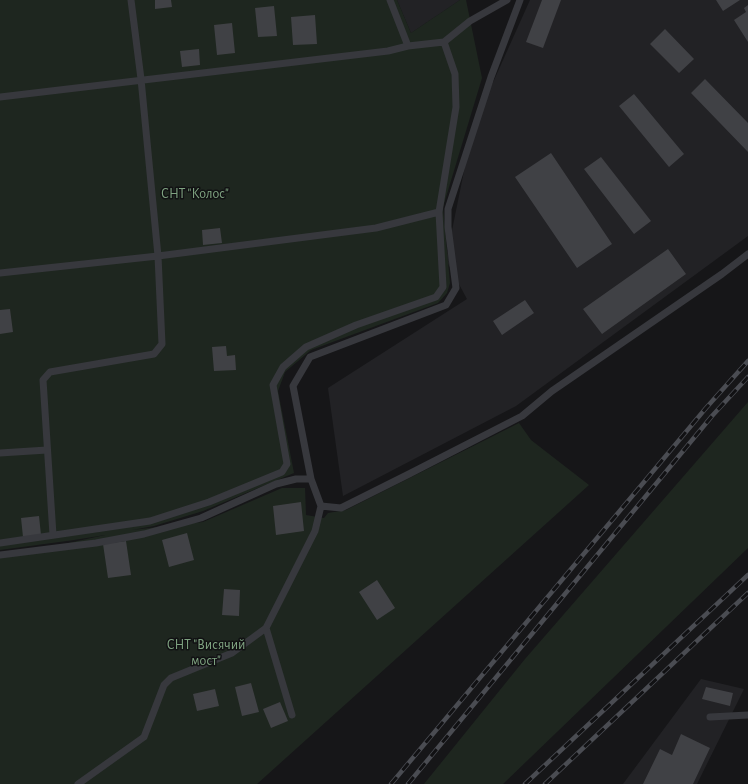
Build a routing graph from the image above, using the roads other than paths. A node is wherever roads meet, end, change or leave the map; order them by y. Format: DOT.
graph roads {
  1 [pos="132,0"];
  2 [pos="390,0"];
  3 [pos="507,0"];
  4 [pos="520,0"];
  5 [pos="444,42"];
  6 [pos="408,46"];
  7 [pos="141,79"];
  8 [pos="0,97"];
  9 [pos="438,212"];
  10 [pos="748,254"];
  11 [pos="158,256"];
  12 [pos="0,273"];
  13 [pos="47,450"];
  14 [pos="0,453"];
  15 [pos="311,479"];
  16 [pos="321,506"];
  17 [pos="52,535"];
  18 [pos="0,543"];
  19 [pos="0,555"];
  20 [pos="266,628"];
  21 [pos="748,714"];
  22 [pos="292,715"];
  23 [pos="710,717"];
  24 [pos="78,784"];
  1 -- 7 [label="lane"];
  2 -- 6 [label="lane"];
  3 -- 5 [label="lane"];
  4 -- 15 [label="lane"];
  5 -- 6 [label="lane"];
  5 -- 9 [label="lane"];
  6 -- 7 [label="lane"];
  7 -- 8 [label="lane"];
  7 -- 11 [label="lane"];
  9 -- 11 [label="lane"];
  9 -- 17 [label="lane"];
  10 -- 16 [label="lane"];
  11 -- 12 [label="lane"];
  11 -- 13 [label="lane"];
  13 -- 14 [label="lane"];
  13 -- 17 [label="lane"];
  15 -- 16 [label="lane"];
  15 -- 19 [label="lane"];
  16 -- 20 [label="lane"];
  17 -- 18 [label="lane"];
  20 -- 22 [label="lane"];
  20 -- 24 [label="lane"];
  21 -- 23 [label="lane"];
}
